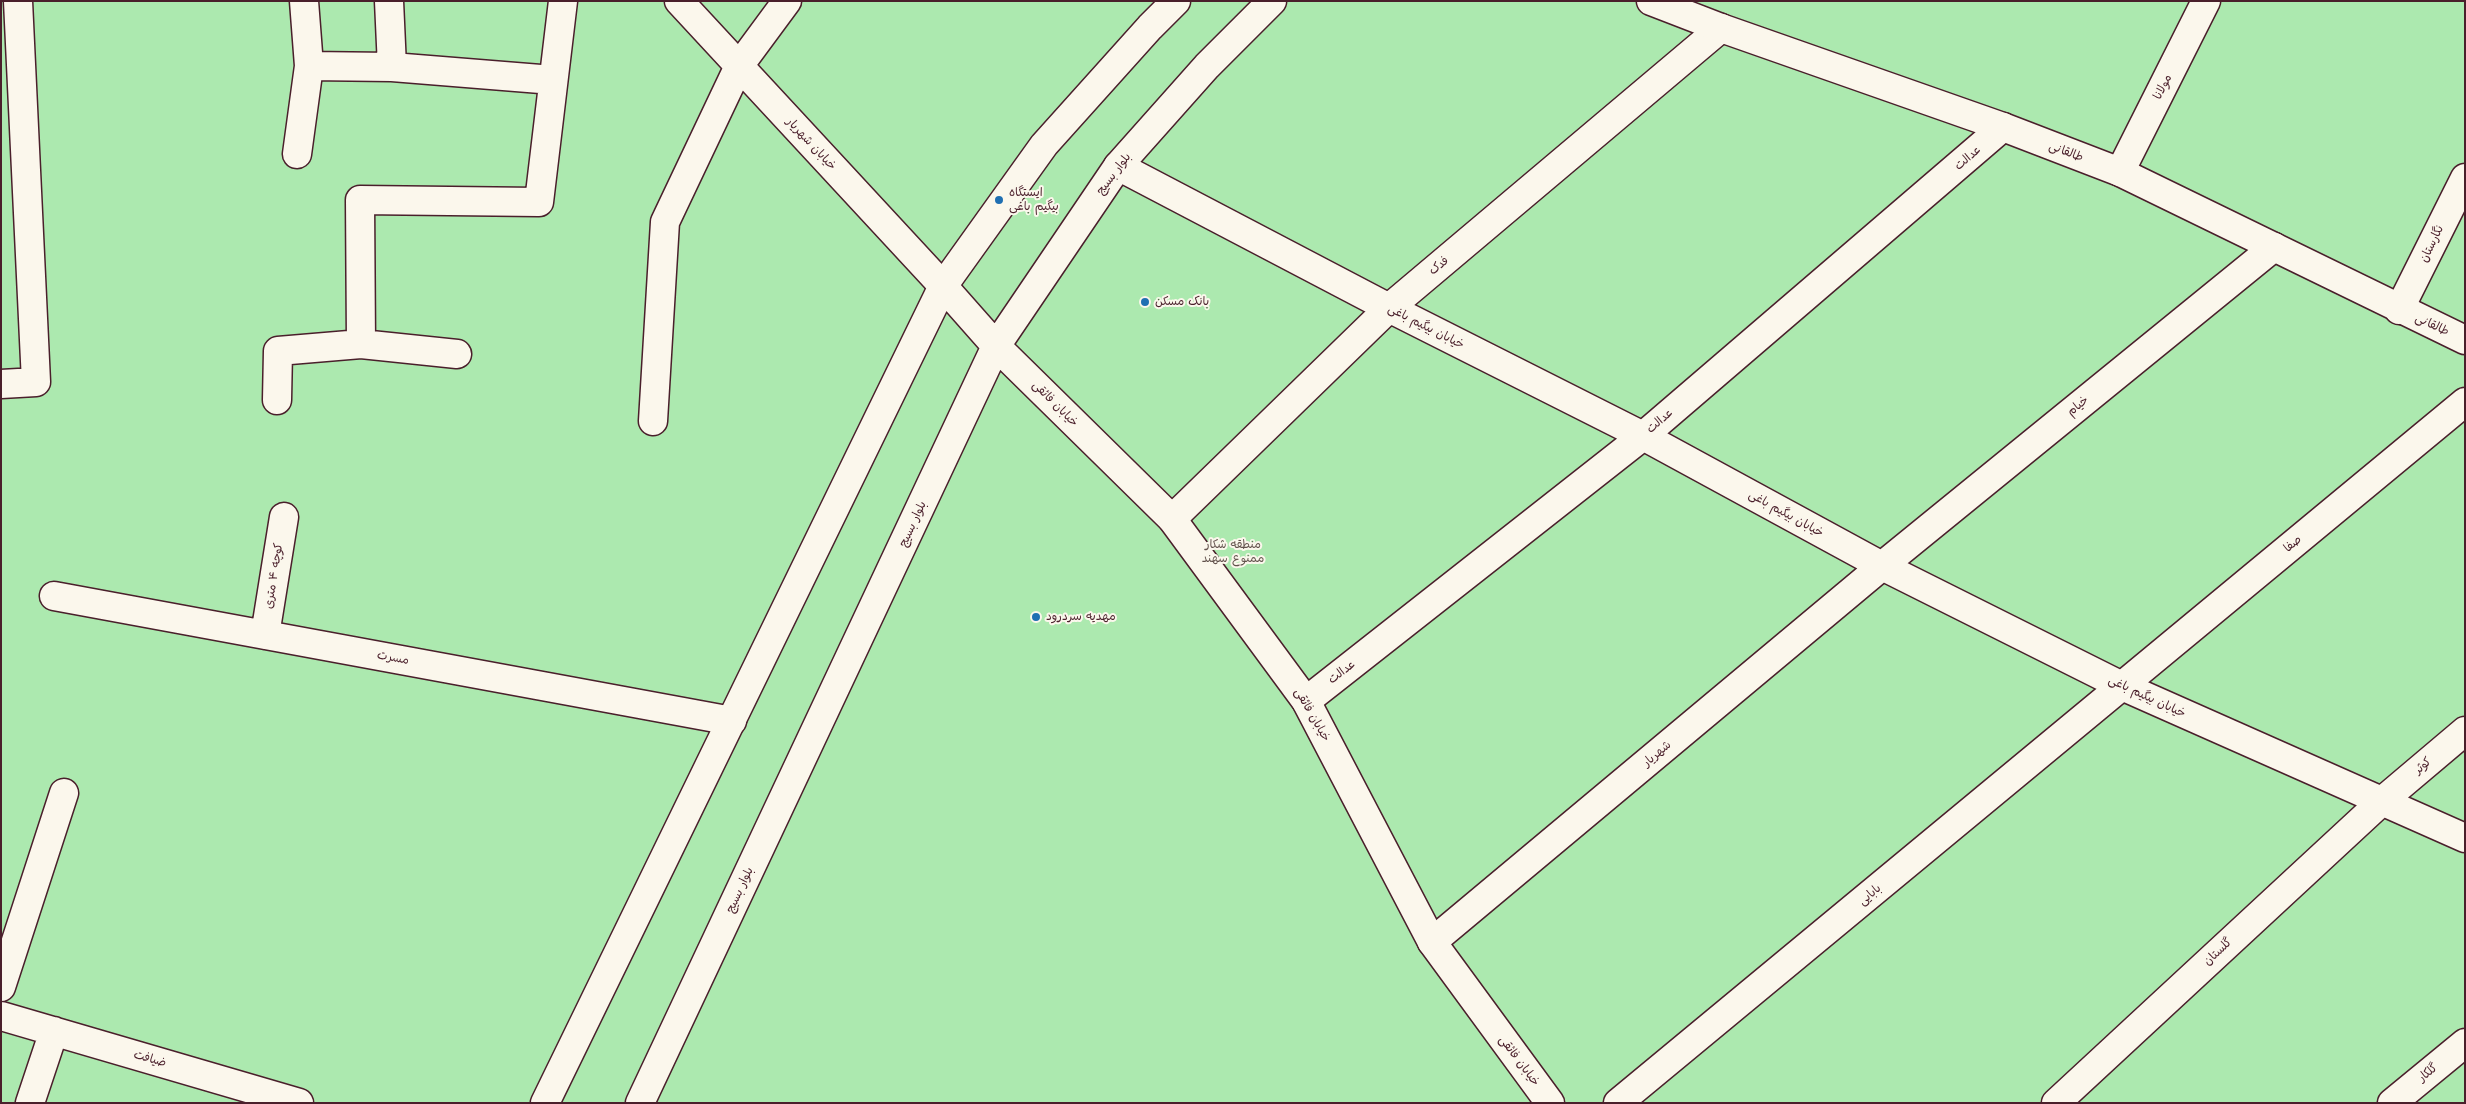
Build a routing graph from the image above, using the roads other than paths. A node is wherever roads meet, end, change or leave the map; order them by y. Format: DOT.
graph roads {
  1 [pos="18,1"];
  2 [pos="304,1"];
  3 [pos="389,1"];
  4 [pos="563,1"];
  5 [pos="679,1"];
  6 [pos="787,1"];
  7 [pos="1176,1"];
  8 [pos="1272,1"];
  9 [pos="1651,1"];
  10 [pos="2206,1"];
  11 [pos="1721,28"];
  12 [pos="309,66"];
  13 [pos="739,66"];
  14 [pos="392,67"];
  15 [pos="553,80"];
  16 [pos="2003,128"];
  17 [pos="297,154"];
  18 [pos="1118,166"];
  19 [pos="2120,172"];
  20 [pos="2465,178"];
  21 [pos="2274,246"];
  22 [pos="943,286"];
  23 [pos="1389,308"];
  24 [pos="2399,310"];
  25 [pos="2465,340"];
  26 [pos="361,344"];
  27 [pos="996,346"];
  28 [pos="457,354"];
  29 [pos="1,384"];
  30 [pos="277,400"];
  31 [pos="2465,402"];
  32 [pos="653,421"];
  33 [pos="1643,436"];
  34 [pos="284,518"];
  35 [pos="1172,519"];
  36 [pos="1882,566"];
  37 [pos="54,596"];
  38 [pos="265,635"];
  39 [pos="2122,686"];
  40 [pos="1306,700"];
  41 [pos="732,721"];
  42 [pos="2465,731"];
  43 [pos="64,793"];
  44 [pos="2381,802"];
  45 [pos="2465,838"];
  46 [pos="1432,942"];
  47 [pos="1,987"];
  48 [pos="1,1016"];
  49 [pos="54,1032"];
  50 [pos="2465,1043"];
  51 [pos="30,1103"];
  52 [pos="299,1103"];
  53 [pos="546,1103"];
  54 [pos="640,1103"];
  55 [pos="1550,1103"];
  56 [pos="1618,1103"];
  57 [pos="2056,1103"];
  58 [pos="2392,1103"];
  1 -- 29 [label="street"];
  2 -- 12 [label="street"];
  3 -- 14 [label="street"];
  4 -- 15 [label="street"];
  5 -- 13 [label="street, خیابان شهریار"];
  6 -- 13 [label="street"];
  7 -- 22 [label="street"];
  8 -- 18 [label="street, بلوار بسیج"];
  9 -- 11 [label="street, طالقانی"];
  10 -- 19 [label="street, مولانا"];
  11 -- 16 [label="street, طالقانی"];
  11 -- 23 [label="street, فدک"];
  12 -- 14 [label="street"];
  12 -- 17 [label="street"];
  13 -- 22 [label="street, خیابان شهریار"];
  13 -- 32 [label="street"];
  14 -- 15 [label="street"];
  15 -- 26 [label="street"];
  16 -- 19 [label="street, طالقانی"];
  16 -- 33 [label="street, عدالت"];
  18 -- 23 [label="street, خیابان بیگیم باغی"];
  18 -- 27 [label="street, بلوار بسیج"];
  19 -- 21 [label="street, طالقانی"];
  20 -- 24 [label="street, نگارستان"];
  21 -- 24 [label="street, طالقانی"];
  21 -- 36 [label="street, خیام"];
  22 -- 27 [label="street, خیابان شهریار"];
  22 -- 41 [label="street"];
  23 -- 33 [label="street, خیابان بیگیم باغی"];
  23 -- 35 [label="street, فدک"];
  24 -- 25 [label="street, طالقانی"];
  26 -- 28 [label="street"];
  26 -- 30 [label="street"];
  27 -- 35 [label="street, خیابان فائقی"];
  27 -- 54 [label="street, بلوار بسیج"];
  31 -- 39 [label="street, صفا"];
  33 -- 36 [label="street, خیابان بیگیم باغی"];
  33 -- 40 [label="street, عدالت"];
  34 -- 38 [label="street, کوچه ۴ متری"];
  35 -- 40 [label="street, خیابان فائقی"];
  36 -- 39 [label="street, خیابان بیگیم باغی"];
  36 -- 46 [label="street, شهریار"];
  37 -- 38 [label="street, مسرت"];
  38 -- 41 [label="street, مسرت"];
  39 -- 44 [label="street, خیابان بیگیم باغی"];
  39 -- 56 [label="street, بابایی"];
  40 -- 46 [label="street, خیابان فائقی"];
  41 -- 53 [label="street"];
  42 -- 44 [label="street, کوثر"];
  43 -- 47 [label="street"];
  44 -- 45 [label="street, خیابان بیگیم باغی"];
  44 -- 57 [label="street, گلستان"];
  46 -- 55 [label="street, خیابان فائقی"];
  48 -- 49 [label="street, ضیافت"];
  49 -- 51 [label="street"];
  49 -- 52 [label="street, ضیافت"];
  50 -- 58 [label="street, گلکار"];
}
